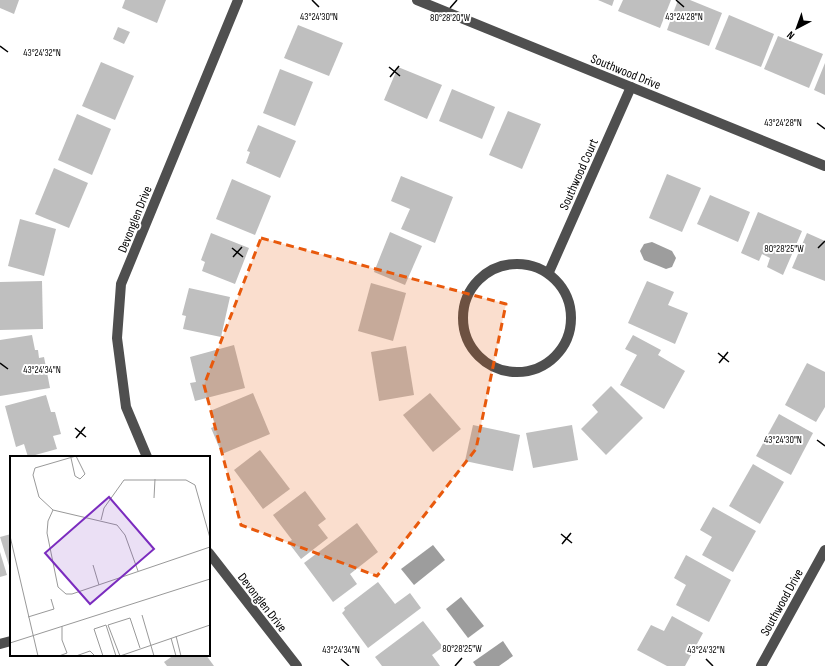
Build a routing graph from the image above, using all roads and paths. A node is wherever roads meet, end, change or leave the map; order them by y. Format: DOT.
graph roads {
  1 [pos="238,0"];
  2 [pos="417,0"];
  3 [pos="631,86"];
  4 [pos="825,166"];
  5 [pos="549,272"];
  6 [pos="147,456"];
  7 [pos="825,550"];
  8 [pos="210,554"];
  9 [pos="10,641"];
  10 [pos="0,644"];
  11 [pos="297,666"];
  12 [pos="761,666"];
  1 -- 6 [label="street, Devonglen Drive"];
  2 -- 3 [label="street, Southwood Drive"];
  3 -- 4 [label="street, Southwood Drive"];
  3 -- 5 [label="street, Southwood Court"];
  5 -- 5 [label="street"];
  7 -- 12 [label="street, Southwood Drive"];
  8 -- 11 [label="street, Devonglen Drive"];
  9 -- 10 [label="street"];
}
